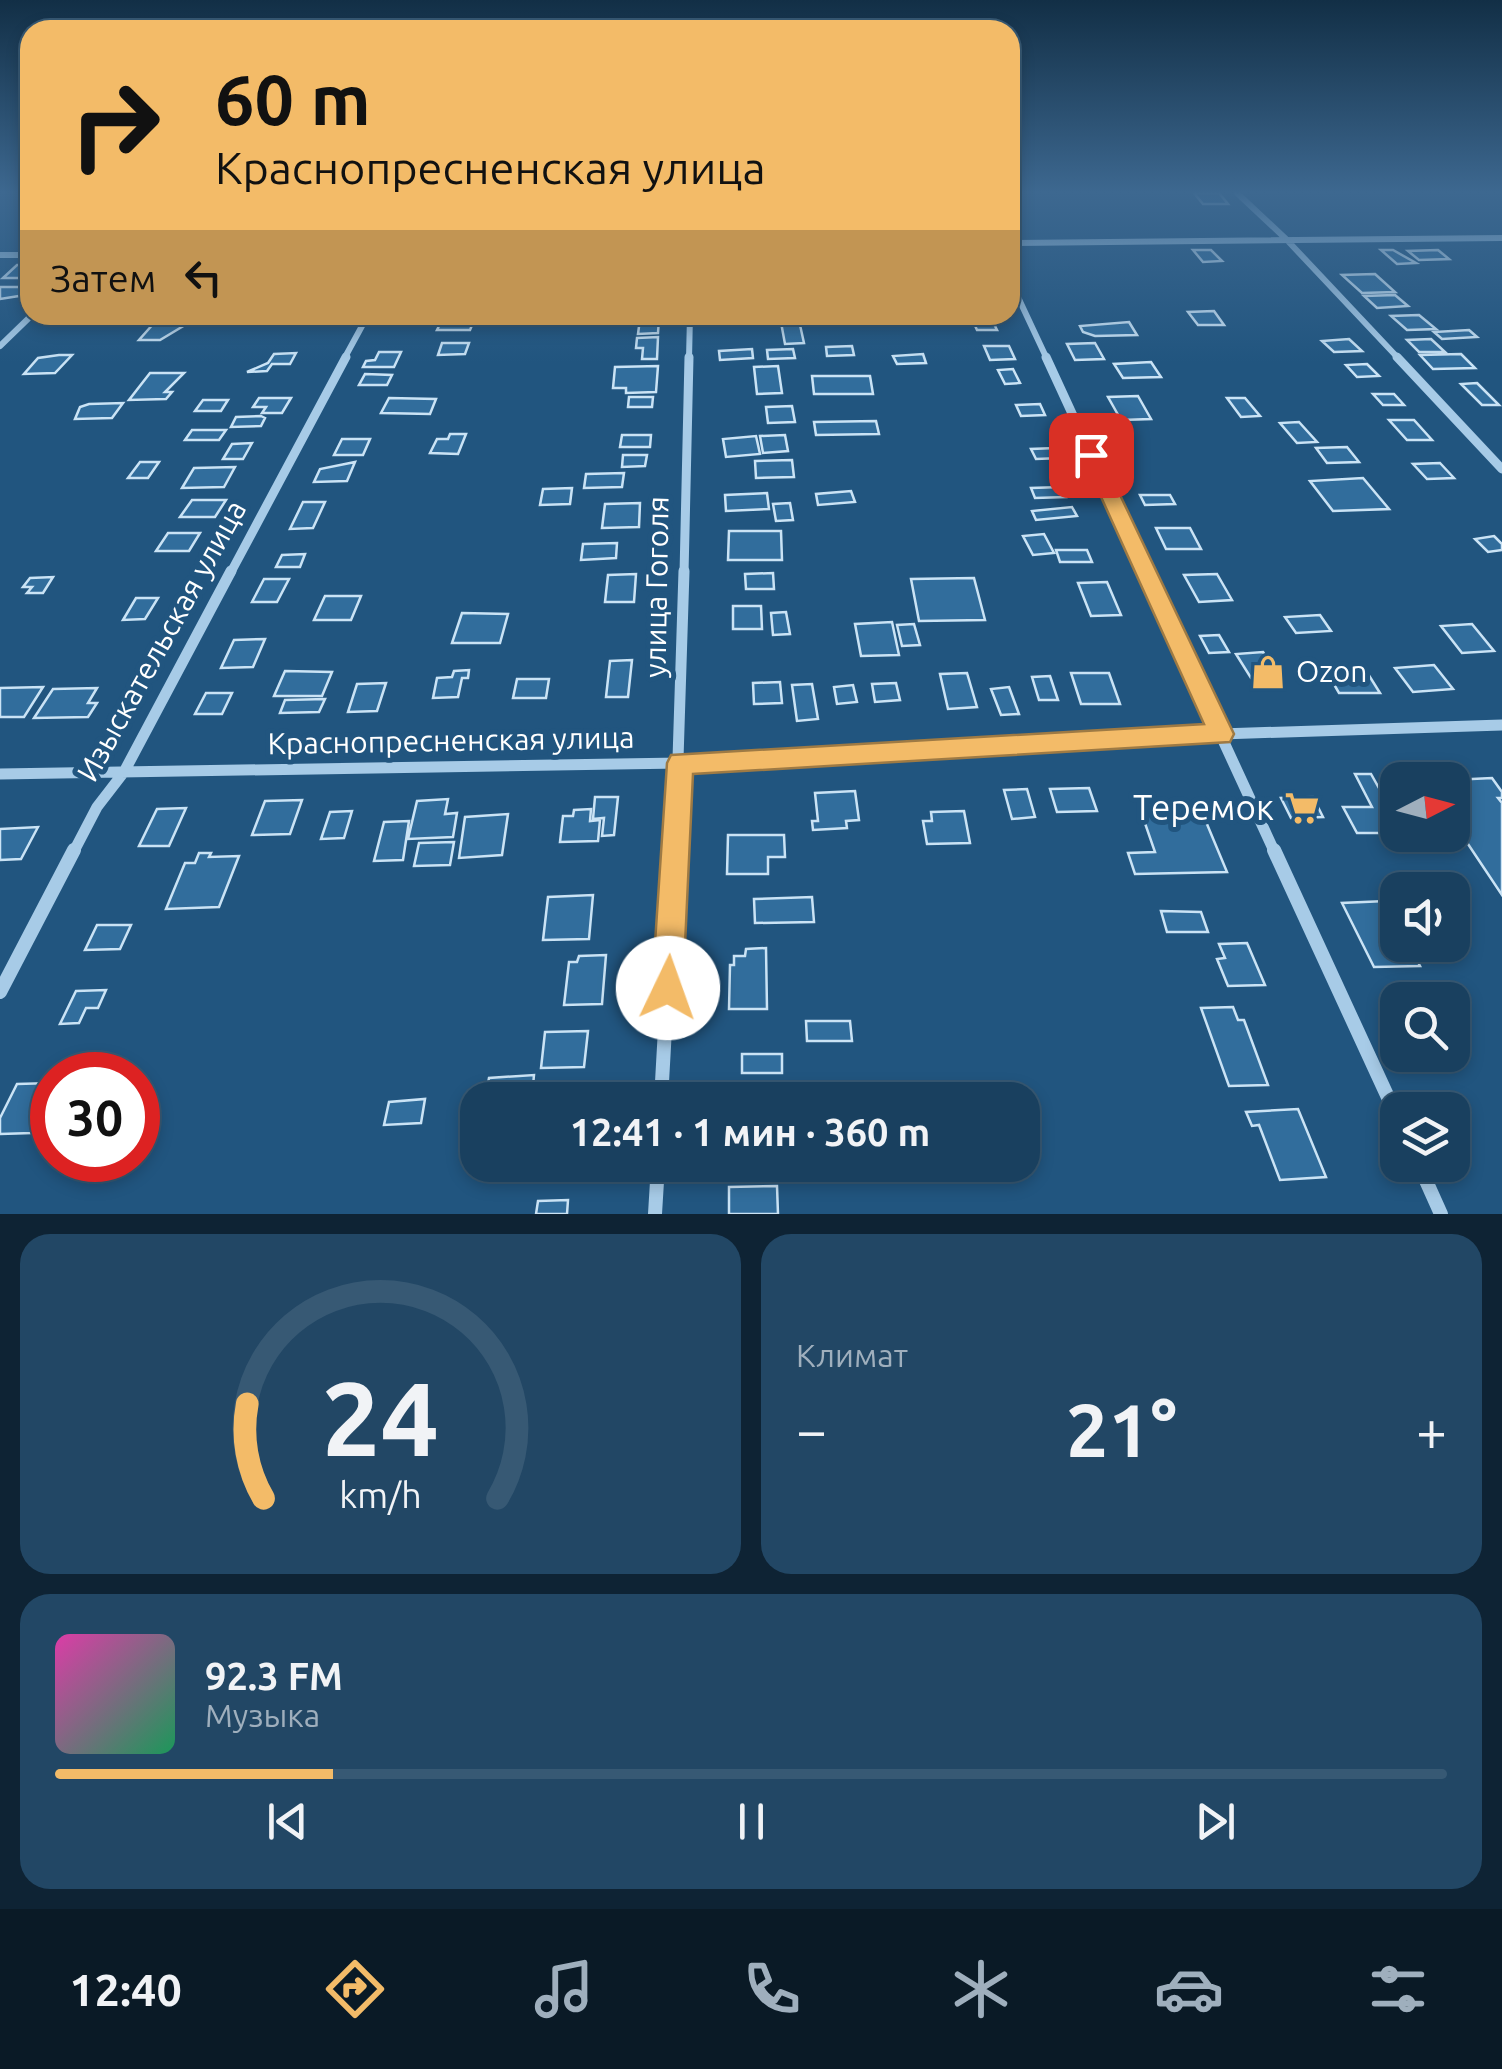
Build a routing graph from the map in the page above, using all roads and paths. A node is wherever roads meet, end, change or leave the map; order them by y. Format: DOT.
graph roads {
  1 [pos="1297,250"];
  2 [pos="1020,302"];
  3 [pos="22,325"];
  4 [pos="363,325"];
  5 [pos="690,325"];
  6 [pos="0,346"];
  7 [pos="1502,469"];
  8 [pos="1502,725"];
  9 [pos="1221,734"];
  10 [pos="680,763"];
  11 [pos="124,772"];
  12 [pos="0,774"];
  13 [pos="0,992"];
  14 [pos="662,1082"];
  15 [pos="1386,1092"];
  16 [pos="657,1182"];
  17 [pos="1426,1182"];
  18 [pos="655,1214"];
  19 [pos="1441,1214"];
  1 -- 7 [label="street"];
  2 -- 9 [label="street"];
  3 -- 6 [label="street"];
  4 -- 11 [label="street, Изыскательская улица"];
  5 -- 10 [label="street, улица Гоголя"];
  8 -- 9 [label="street, Краснопресненская улица"];
  9 -- 10 [label="street, Краснопресненская улица"];
  9 -- 15 [label="street"];
  10 -- 11 [label="street, Краснопресненская улица"];
  10 -- 14 [label="street, улица Гоголя"];
  11 -- 12 [label="street, Краснопресненская улица"];
  11 -- 13 [label="street, Изыскательская улица"];
  16 -- 18 [label="street"];
  17 -- 19 [label="street"];
}
